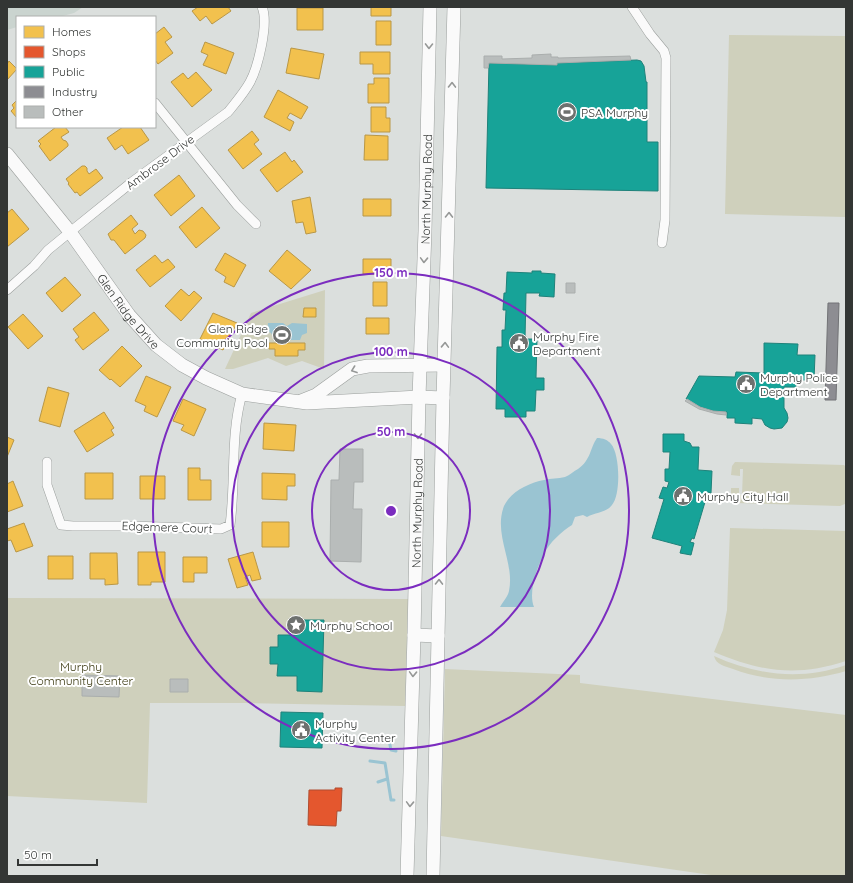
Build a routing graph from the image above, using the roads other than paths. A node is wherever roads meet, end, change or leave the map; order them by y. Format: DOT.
graph roads {
  1 [pos="262,7"];
  2 [pos="430,7"];
  3 [pos="454,7"];
  4 [pos="632,7"];
  5 [pos="156,104"];
  6 [pos="186,142"];
  7 [pos="7,154"];
  8 [pos="256,224"];
  9 [pos="70,232"];
  10 [pos="662,243"];
  11 [pos="7,290"];
  12 [pos="420,365"];
  13 [pos="444,365"];
  14 [pos="242,394"];
  15 [pos="419,397"];
  16 [pos="443,398"];
  17 [pos="298,403"];
  18 [pos="47,462"];
  19 [pos="415,621"];
  20 [pos="438,621"];
  21 [pos="414,635"];
  22 [pos="438,636"];
  23 [pos="408,876"];
  24 [pos="433,876"];
  1 -- 6 [label="street, Ambrose Drive"];
  2 -- 12 [label="main road, North Murphy Road, one-way"];
  13 -- 3 [label="main road, North Murphy Road, one-way"];
  4 -- 10 [label="street"];
  5 -- 6 [label="street"];
  6 -- 8 [label="street"];
  6 -- 9 [label="street, Ambrose Drive"];
  7 -- 9 [label="main road, Glen Ridge Drive"];
  9 -- 11 [label="street, Ambrose Drive"];
  9 -- 14 [label="main road, Glen Ridge Drive"];
  12 -- 13 [label="main road"];
  12 -- 15 [label="main road, North Murphy Road"];
  12 -- 17 [label="main road, one-way"];
  13 -- 16 [label="main road, North Murphy Road"];
  14 -- 17 [label="main road, Glen Ridge Drive"];
  14 -- 18 [label="street, Edgemere Court"];
  15 -- 16 [label="main road, Glen Ridge Drive"];
  15 -- 17 [label="main road, Glen Ridge Drive"];
  15 -- 19 [label="main road, North Murphy Road, one-way"];
  20 -- 16 [label="main road, North Murphy Road, one-way"];
  19 -- 20 [label="main road"];
  19 -- 21 [label="main road, North Murphy Road"];
  20 -- 22 [label="main road, North Murphy Road"];
  21 -- 22 [label="main road"];
  21 -- 23 [label="main road, North Murphy Road, one-way"];
  22 -- 24 [label="main road, North Murphy Road"];
}
